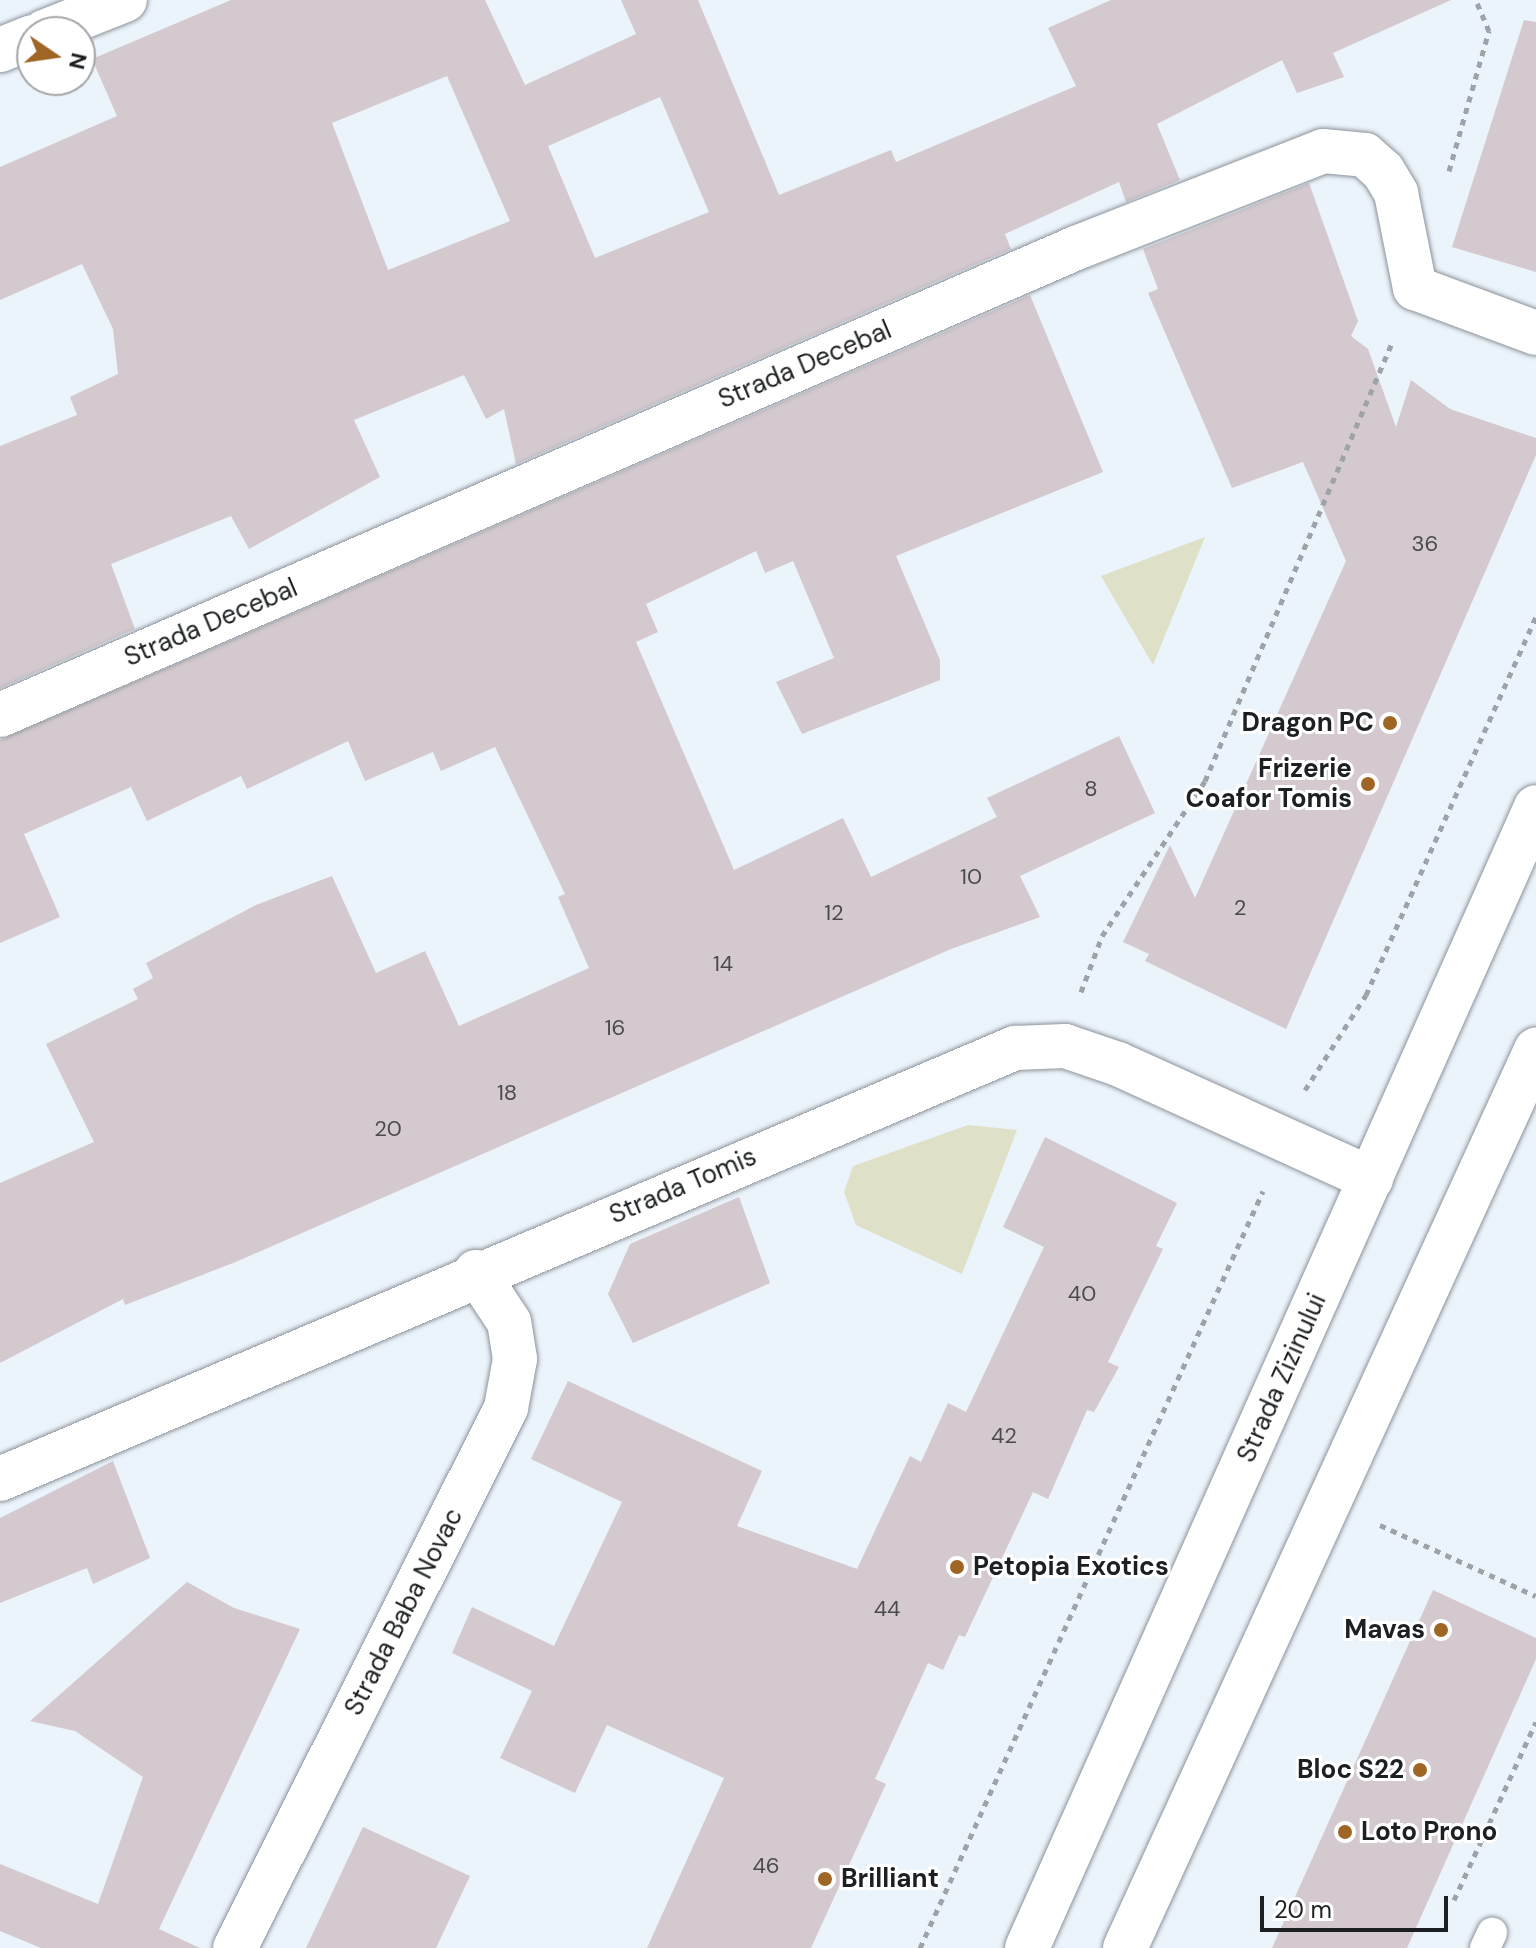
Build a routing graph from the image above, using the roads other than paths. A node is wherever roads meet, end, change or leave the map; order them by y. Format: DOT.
graph roads {
  1 [pos="125,0"];
  2 [pos="84,16"];
  3 [pos="1536,333"];
  4 [pos="0,715"];
  5 [pos="1536,807"];
  6 [pos="1536,1050"];
  7 [pos="1371,1179"];
  8 [pos="476,1272"];
  9 [pos="0,1479"];
  10 [pos="235,1948"];
  11 [pos="1027,1948"];
  12 [pos="1125,1948"];
  1 -- 2 [label="street"];
  3 -- 4 [label="street, Strada Decebal"];
  5 -- 7 [label="street, Strada Zizinului"];
  6 -- 12 [label="street"];
  7 -- 8 [label="street, Strada Tomis"];
  7 -- 11 [label="street, Strada Zizinului"];
  8 -- 9 [label="street, Strada Tomis"];
  8 -- 10 [label="street, Strada Baba Novac"];
}
